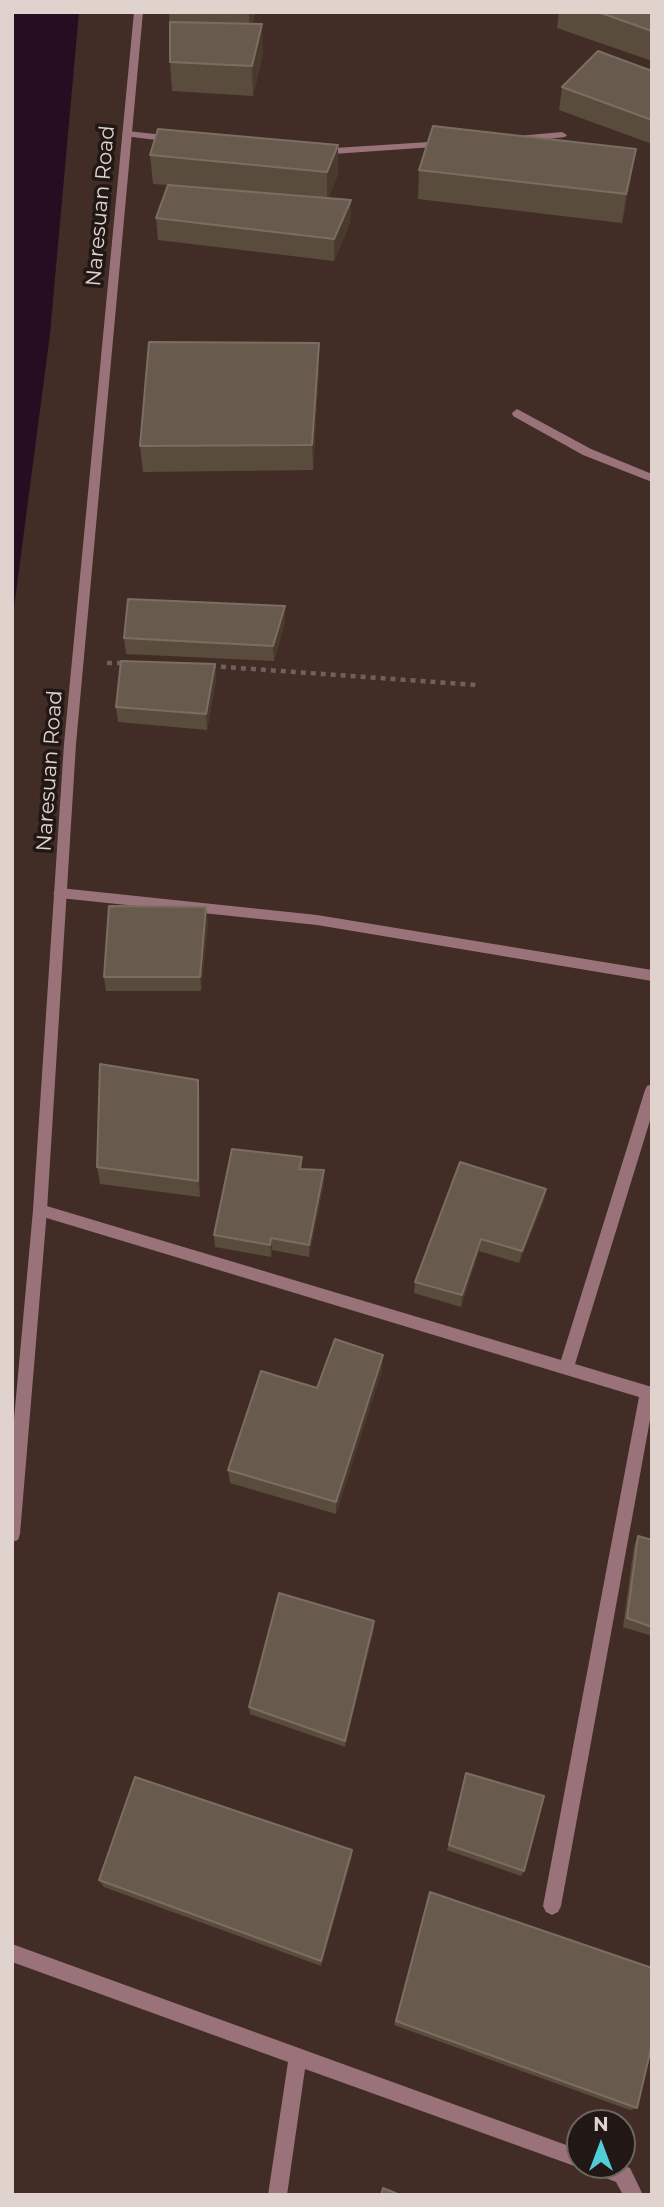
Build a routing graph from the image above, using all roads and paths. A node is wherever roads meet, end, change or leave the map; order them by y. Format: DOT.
graph roads {
  1 [pos="139,12"];
  2 [pos="127,134"];
  3 [pos="562,135"];
  4 [pos="180,139"];
  5 [pos="508,139"];
  6 [pos="455,144"];
  7 [pos="310,152"];
  8 [pos="517,413"];
  9 [pos="652,478"];
  10 [pos="78,662"];
  11 [pos="128,663"];
  12 [pos="205,666"];
  13 [pos="477,685"];
  14 [pos="61,894"];
  15 [pos="652,976"];
  16 [pos="652,1090"];
  17 [pos="40,1210"];
  18 [pos="566,1367"];
  19 [pos="649,1394"];
  20 [pos="16,1454"];
  21 [pos="12,1534"];
  22 [pos="552,1906"];
  23 [pos="12,1953"];
  24 [pos="298,2056"];
  25 [pos="566,2154"];
  26 [pos="625,2179"];
  27 [pos="277,2195"];
  28 [pos="635,2195"];
  1 -- 2 [label="street, Naresuan Road"];
  2 -- 4 [label="street"];
  2 -- 10 [label="street, Naresuan Road"];
  3 -- 5 [label="street"];
  6 -- 7 [label="street"];
  8 -- 9 [label="street"];
  10 -- 11 [label="path"];
  10 -- 14 [label="street, Naresuan Road"];
  12 -- 13 [label="path"];
  14 -- 15 [label="street"];
  14 -- 17 [label="street, Naresuan Road"];
  16 -- 18 [label="street"];
  17 -- 18 [label="street"];
  17 -- 20 [label="street, Naresuan Road"];
  18 -- 19 [label="street"];
  19 -- 22 [label="street"];
  20 -- 21 [label="street, Naresuan Road"];
  23 -- 24 [label="street"];
  24 -- 25 [label="street"];
  24 -- 27 [label="street"];
  26 -- 28 [label="street"];
}
